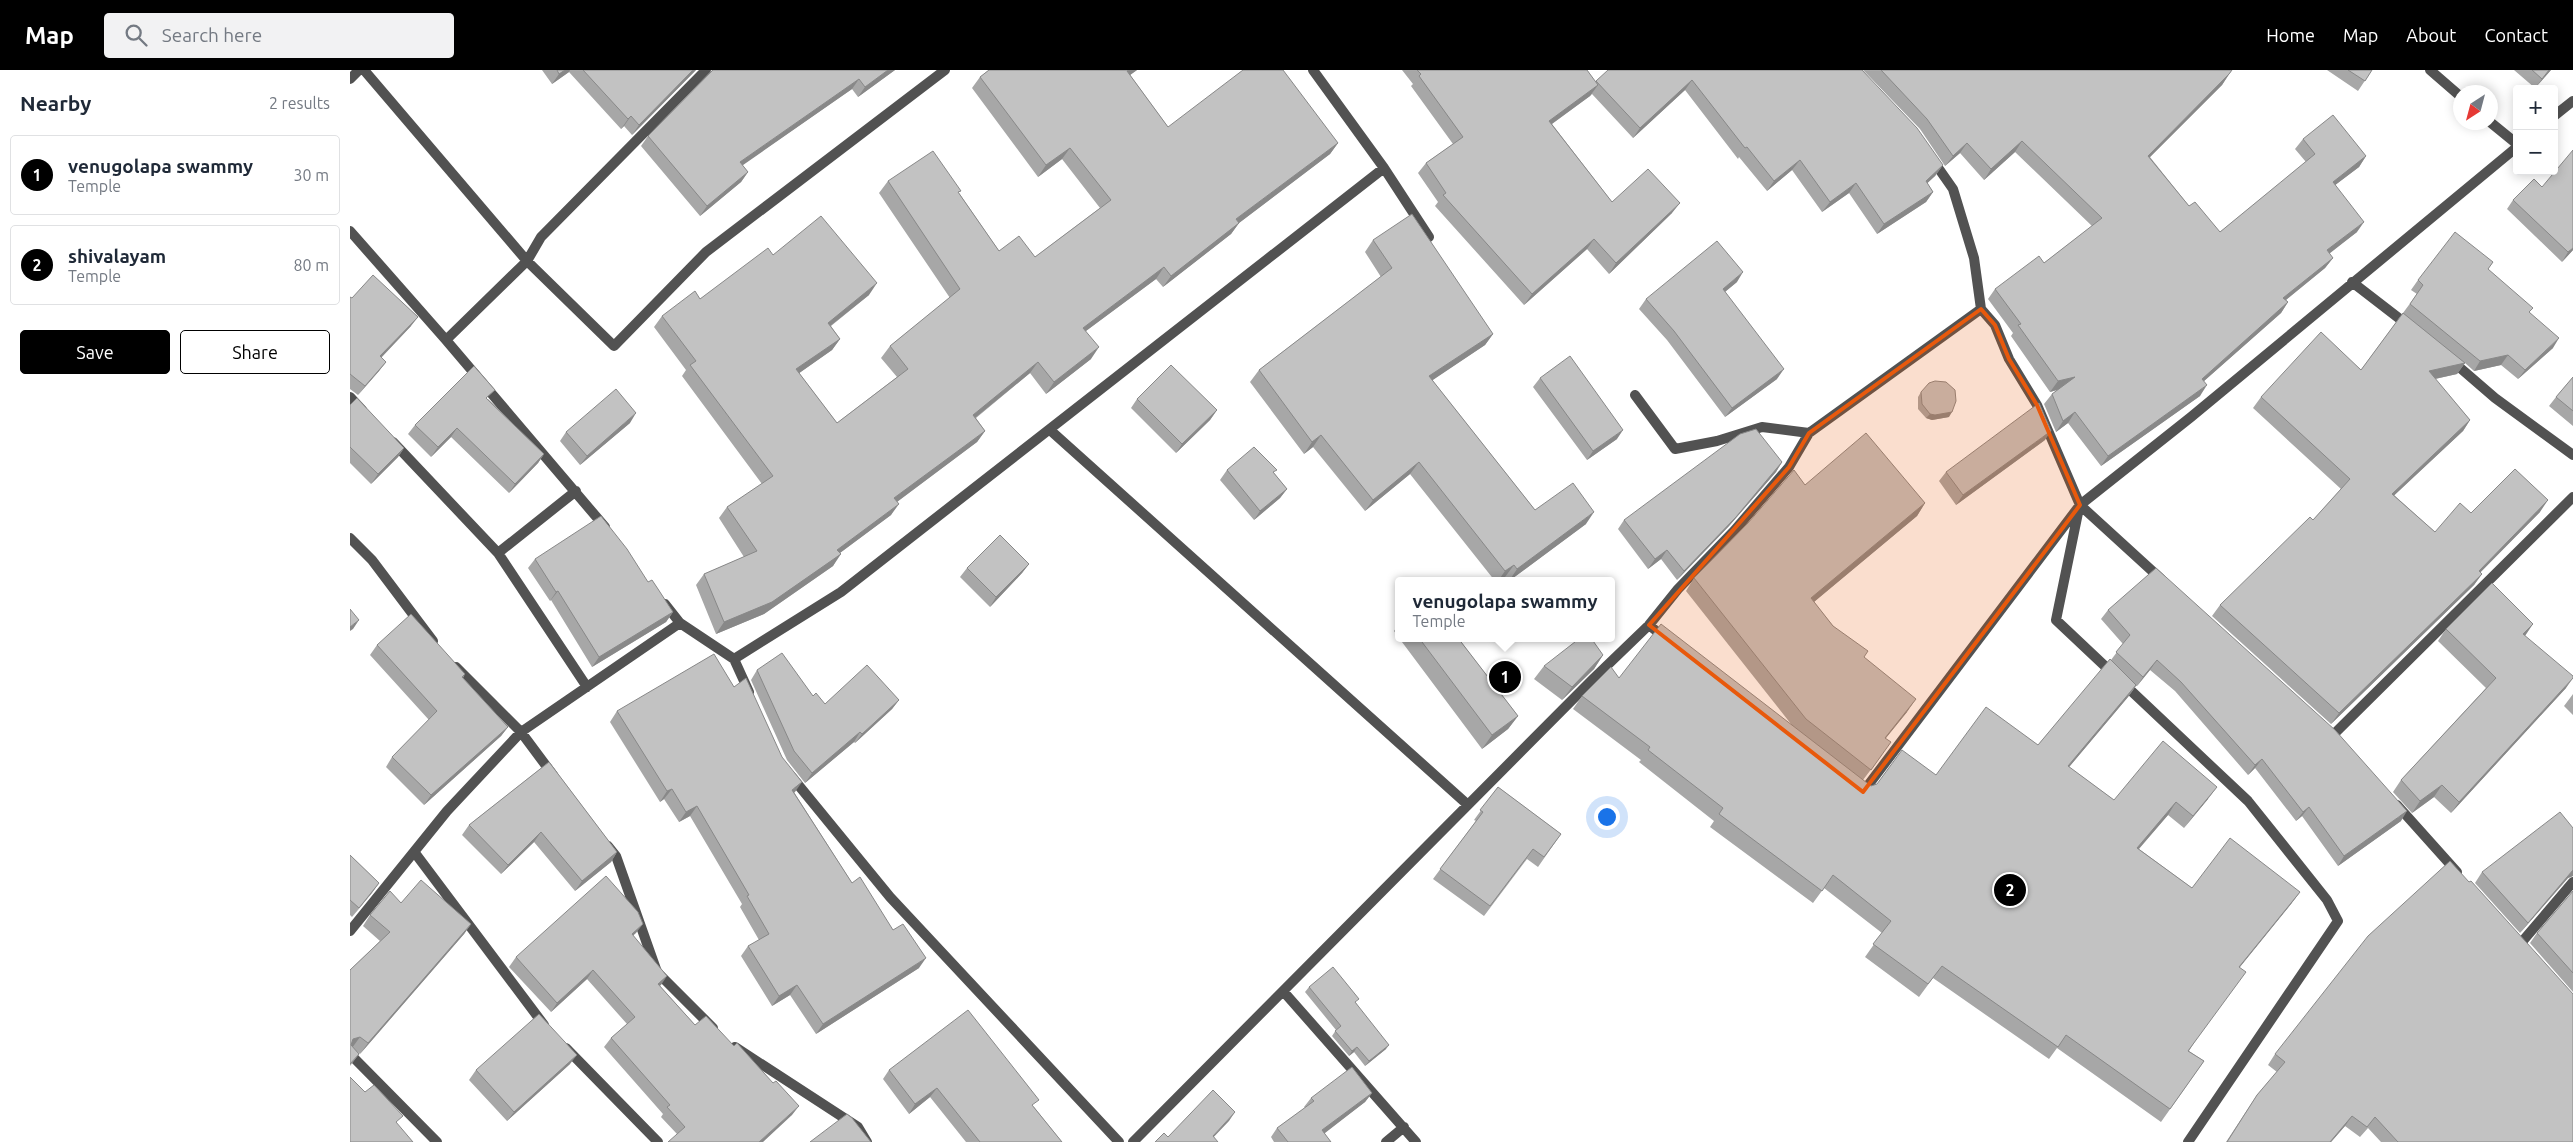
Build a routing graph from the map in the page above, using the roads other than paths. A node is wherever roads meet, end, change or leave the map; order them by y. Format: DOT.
graph roads {
  1 [pos="359,70"];
  2 [pos="364,70"];
  3 [pos="706,70"];
  4 [pos="945,70"];
  5 [pos="1313,70"];
  6 [pos="2430,70"];
  7 [pos="350,79"];
  8 [pos="2453,90"];
  9 [pos="2573,101"];
  10 [pos="2558,113"];
  11 [pos="2498,129"];
  12 [pos="2513,142"];
  13 [pos="2513,149"];
  14 [pos="1926,150"];
  15 [pos="1384,168"];
  16 [pos="350,231"];
  17 [pos="1429,237"];
  18 [pos="526,261"];
  19 [pos="2352,282"];
  20 [pos="1981,309"];
  21 [pos="2419,334"];
  22 [pos="446,340"];
  23 [pos="2440,351"];
  24 [pos="1635,395"];
  25 [pos="350,397"];
  26 [pos="370,418"];
  27 [pos="1050,430"];
  28 [pos="384,433"];
  29 [pos="1809,433"];
  30 [pos="2573,455"];
  31 [pos="576,491"];
  32 [pos="2573,497"];
  33 [pos="2080,504"];
  34 [pos="350,538"];
  35 [pos="613,538"];
  36 [pos="498,553"];
  37 [pos="2167,584"];
  38 [pos="656,592"];
  39 [pos="680,623"];
  40 [pos="1649,625"];
  41 [pos="1672,643"];
  42 [pos="734,659"];
  43 [pos="587,687"];
  44 [pos="754,703"];
  45 [pos="521,732"];
  46 [pos="2333,735"];
  47 [pos="782,764"];
  48 [pos="1856,786"];
  49 [pos="562,787"];
  50 [pos="2392,800"];
  51 [pos="1468,805"];
  52 [pos="604,841"];
  53 [pos="415,853"];
  54 [pos="2463,879"];
  55 [pos="2573,882"];
  56 [pos="350,931"];
  57 [pos="2521,943"];
  58 [pos="1283,991"];
  59 [pos="350,1054"];
  60 [pos="1404,1127"];
  61 [pos="437,1142"];
  62 [pos="658,1142"];
  63 [pos="867,1142"];
  64 [pos="1119,1142"];
  65 [pos="1133,1142"];
  66 [pos="1386,1142"];
  67 [pos="1416,1142"];
  68 [pos="2188,1142"];
  1 -- 7 [label="street"];
  2 -- 18 [label="street"];
  3 -- 18 [label="street"];
  4 -- 18 [label="street"];
  5 -- 15 [label="street"];
  6 -- 8 [label="street"];
  9 -- 10 [label="street"];
  11 -- 12 [label="street"];
  13 -- 19 [label="street"];
  14 -- 20 [label="street"];
  15 -- 17 [label="street"];
  15 -- 27 [label="street"];
  16 -- 22 [label="street"];
  18 -- 22 [label="street"];
  19 -- 21 [label="street"];
  19 -- 33 [label="street"];
  20 -- 29 [label="street"];
  20 -- 33 [label="street"];
  22 -- 31 [label="street"];
  23 -- 30 [label="street"];
  24 -- 29 [label="street"];
  25 -- 26 [label="street"];
  27 -- 42 [label="street"];
  27 -- 51 [label="street"];
  28 -- 36 [label="street"];
  29 -- 40 [label="street"];
  31 -- 35 [label="street"];
  31 -- 36 [label="street"];
  32 -- 46 [label="street"];
  33 -- 37 [label="street"];
  33 -- 48 [label="street"];
  33 -- 68 [label="street"];
  34 -- 45 [label="street"];
  36 -- 43 [label="street"];
  38 -- 39 [label="street"];
  39 -- 42 [label="street"];
  39 -- 43 [label="street"];
  40 -- 41 [label="street"];
  40 -- 51 [label="street"];
  42 -- 44 [label="street"];
  43 -- 45 [label="street"];
  45 -- 49 [label="street"];
  45 -- 53 [label="street"];
  47 -- 64 [label="street"];
  50 -- 54 [label="street"];
  51 -- 58 [label="street"];
  52 -- 63 [label="street"];
  53 -- 56 [label="street"];
  53 -- 62 [label="street"];
  55 -- 57 [label="street"];
  58 -- 60 [label="street"];
  58 -- 65 [label="street"];
  59 -- 61 [label="street"];
  60 -- 66 [label="street"];
  60 -- 67 [label="street"];
}
